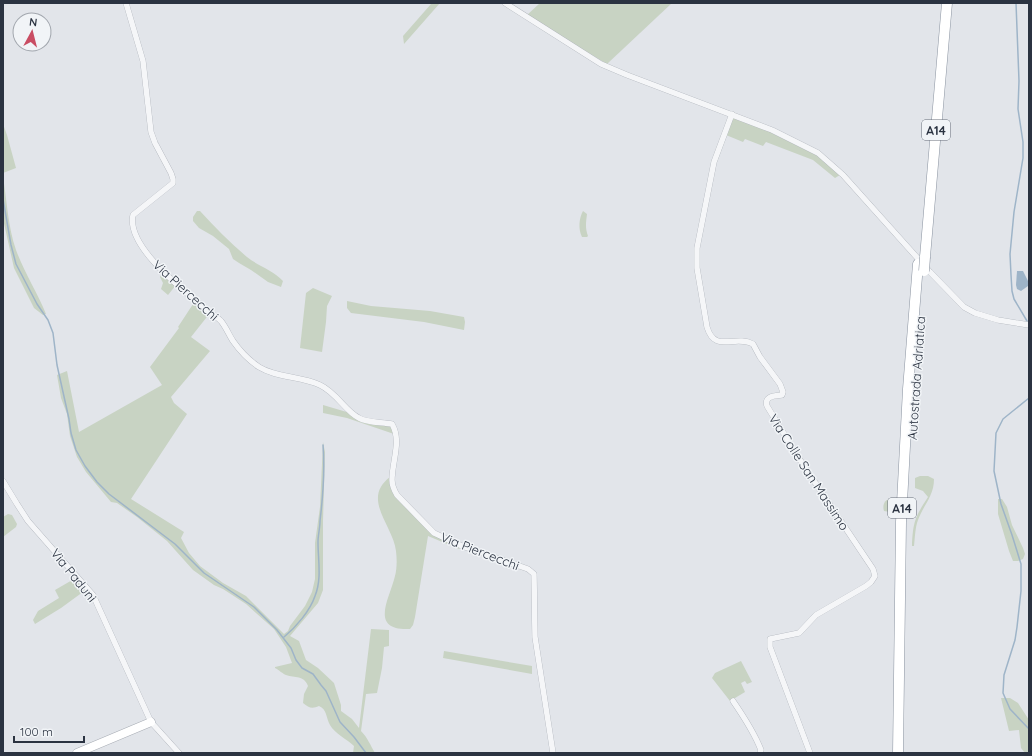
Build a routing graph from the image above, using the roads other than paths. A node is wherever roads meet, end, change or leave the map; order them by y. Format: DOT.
graph roads {
  1 [pos="126,3"];
  2 [pos="505,3"];
  3 [pos="940,3"];
  4 [pos="947,3"];
  5 [pos="732,114"];
  6 [pos="922,262"];
  7 [pos="1029,325"];
  8 [pos="3,481"];
  9 [pos="733,701"];
  10 [pos="151,722"];
  11 [pos="77,753"];
  12 [pos="179,753"];
  13 [pos="552,753"];
  14 [pos="760,753"];
  15 [pos="810,753"];
  16 [pos="898,753"];
  17 [pos="904,753"];
  1 -- 13 [label="street, Via Piercecchi"];
  2 -- 5 [label="street"];
  3 -- 6 [label="highway, Autostrada Adriatica / A14"];
  4 -- 6 [label="highway, Autostrada Adriatica / A14"];
  5 -- 7 [label="street"];
  5 -- 15 [label="street, Via Colle San Massimo"];
  6 -- 16 [label="highway, Autostrada Adriatica / A14"];
  6 -- 17 [label="highway, Autostrada Adriatica / A14"];
  8 -- 10 [label="street, Via Paduni"];
  9 -- 14 [label="street"];
  10 -- 11 [label="street"];
  10 -- 12 [label="street, Via Paduni"];
}
